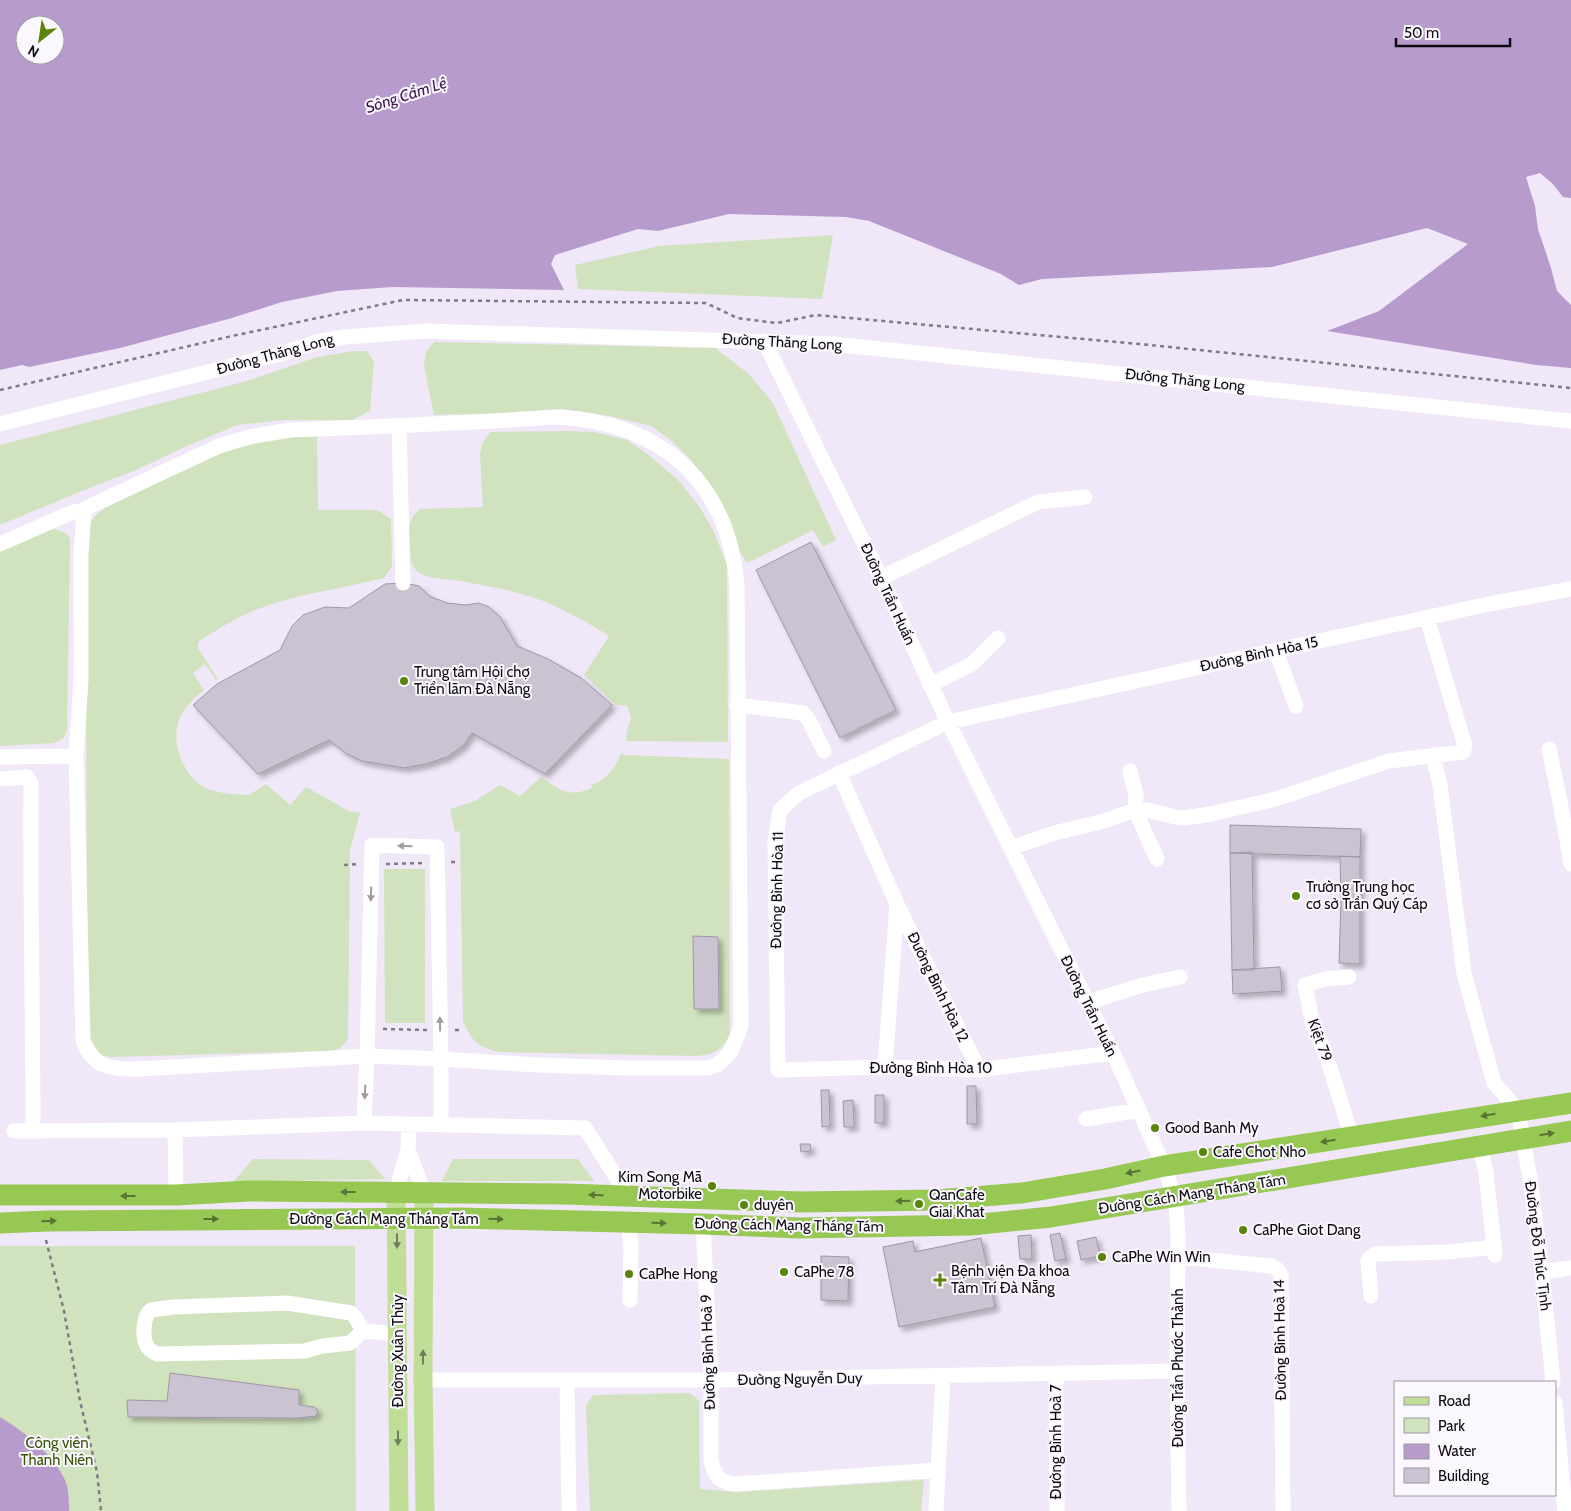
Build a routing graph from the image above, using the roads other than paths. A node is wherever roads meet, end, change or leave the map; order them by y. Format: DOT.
graph roads {
  1 [pos="764,341"];
  2 [pos="1571,421"];
  3 [pos="0,424"];
  4 [pos="399,426"];
  5 [pos="1085,497"];
  6 [pos="84,511"];
  7 [pos="0,544"];
  8 [pos="881,578"];
  9 [pos="403,583"];
  10 [pos="1571,589"];
  11 [pos="1427,618"];
  12 [pos="998,638"];
  13 [pos="1276,651"];
  14 [pos="930,685"];
  15 [pos="738,704"];
  16 [pos="1296,706"];
  17 [pos="948,722"];
  18 [pos="1549,749"];
  19 [pos="824,750"];
  20 [pos="76,756"];
  21 [pos="1433,756"];
  22 [pos="0,757"];
  23 [pos="1130,771"];
  24 [pos="839,773"];
  25 [pos="0,779"];
  26 [pos="1136,810"];
  27 [pos="1011,848"];
  28 [pos="1157,859"];
  29 [pos="1571,864"];
  30 [pos="896,904"];
  31 [pos="1180,977"];
  32 [pos="1349,977"];
  33 [pos="1088,1002"];
  34 [pos="1113,1053"];
  35 [pos="367,1056"];
  36 [pos="442,1059"];
  37 [pos="885,1067"];
  38 [pos="778,1070"];
  39 [pos="979,1070"];
  40 [pos="1571,1103"];
  41 [pos="1139,1110"];
  42 [pos="1518,1110"];
  43 [pos="1086,1119"];
  44 [pos="364,1123"];
  45 [pos="409,1125"];
  46 [pos="441,1125"];
  47 [pos="33,1130"];
  48 [pos="175,1130"];
  49 [pos="14,1131"];
  50 [pos="1571,1131"];
  51 [pos="1352,1137"];
  52 [pos="1523,1138"];
  53 [pos="1480,1146"];
  54 [pos="408,1150"];
  55 [pos="1164,1166"];
  56 [pos="396,1192"];
  57 [pos="424,1192"];
  58 [pos="0,1196"];
  59 [pos="176,1196"];
  60 [pos="628,1196"];
  61 [pos="1173,1196"];
  62 [pos="397,1218"];
  63 [pos="424,1218"];
  64 [pos="628,1222"];
  65 [pos="0,1223"];
  66 [pos="703,1224"];
  67 [pos="1179,1257"];
  68 [pos="1571,1268"];
  69 [pos="1542,1272"];
  70 [pos="1371,1296"];
  71 [pos="630,1300"];
  72 [pos="363,1331"];
  73 [pos="397,1334"];
  74 [pos="1177,1371"];
  75 [pos="1056,1373"];
  76 [pos="943,1377"];
  77 [pos="423,1380"];
  78 [pos="710,1380"];
  79 [pos="1553,1381"];
  80 [pos="567,1382"];
  81 [pos="1556,1414"];
  82 [pos="938,1470"];
  83 [pos="399,1511"];
  84 [pos="425,1511"];
  85 [pos="569,1511"];
  86 [pos="936,1511"];
  87 [pos="1057,1511"];
  88 [pos="1179,1511"];
  89 [pos="1283,1511"];
  90 [pos="1565,1511"];
  1 -- 2 [label="street, Đường Thăng Long"];
  1 -- 3 [label="street, Đường Thăng Long"];
  1 -- 8 [label="street, Đường Trần Huấn"];
  4 -- 6 [label="street"];
  4 -- 9 [label="street"];
  4 -- 15 [label="street"];
  5 -- 8 [label="street"];
  6 -- 7 [label="street"];
  6 -- 20 [label="street"];
  8 -- 14 [label="street, Đường Trần Huấn"];
  10 -- 11 [label="street, Đường Bình Hòa 15"];
  11 -- 13 [label="street, Đường Bình Hòa 15"];
  11 -- 21 [label="street"];
  12 -- 14 [label="street"];
  13 -- 16 [label="street"];
  13 -- 17 [label="street, Đường Bình Hòa 15"];
  14 -- 17 [label="street, Đường Trần Huấn"];
  15 -- 19 [label="street"];
  15 -- 36 [label="street"];
  17 -- 24 [label="street, Đường Bình Hòa 11"];
  17 -- 27 [label="street, Đường Trần Huấn"];
  18 -- 29 [label="street"];
  20 -- 22 [label="street"];
  20 -- 35 [label="street"];
  21 -- 26 [label="street"];
  21 -- 42 [label="street"];
  23 -- 26 [label="street"];
  24 -- 30 [label="street, Đường Bình Hòa 12"];
  24 -- 38 [label="street, Đường Bình Hòa 11"];
  25 -- 47 [label="street"];
  26 -- 27 [label="street"];
  26 -- 28 [label="street"];
  27 -- 33 [label="street, Đường Trần Huấn"];
  30 -- 37 [label="street, Đường Bình Hòa 12"];
  30 -- 39 [label="street, Đường Bình Hòa 12"];
  31 -- 33 [label="street"];
  32 -- 51 [label="street, Kiệt 79"];
  33 -- 34 [label="street, Đường Trần Huấn"];
  34 -- 39 [label="street, Đường Bình Hòa 10"];
  34 -- 41 [label="street, Đường Trần Huấn"];
  35 -- 36 [label="street"];
  36 -- 35 [label="street, one-way"];
  35 -- 44 [label="street, one-way"];
  36 -- 46 [label="street"];
  37 -- 38 [label="street, Đường Bình Hòa 10"];
  37 -- 39 [label="street, Đường Bình Hòa 10"];
  40 -- 42 [label="highway, Đường Cách Mạng Tháng Tám"];
  41 -- 43 [label="street"];
  41 -- 55 [label="street, Đường Trần Huấn"];
  42 -- 51 [label="highway, Đường Cách Mạng Tháng Tám, one-way"];
  42 -- 52 [label="street, Đường Đỗ Thúc Tịnh"];
  44 -- 45 [label="street"];
  44 -- 48 [label="street"];
  45 -- 46 [label="street"];
  45 -- 54 [label="street"];
  46 -- 60 [label="street"];
  47 -- 48 [label="street"];
  47 -- 49 [label="street"];
  48 -- 59 [label="street"];
  52 -- 50 [label="highway, Đường Cách Mạng Tháng Tám, one-way"];
  51 -- 55 [label="highway, Đường Cách Mạng Tháng Tám, one-way"];
  52 -- 53 [label="highway, Đường Cách Mạng Tháng Tám"];
  52 -- 69 [label="street, Đường Đỗ Thúc Tịnh"];
  53 -- 61 [label="highway, Đường Cách Mạng Tháng Tám"];
  53 -- 70 [label="street"];
  54 -- 56 [label="street"];
  54 -- 57 [label="street"];
  55 -- 60 [label="highway, Đường Cách Mạng Tháng Tám, one-way"];
  55 -- 61 [label="street, Đường Trần Huấn"];
  56 -- 57 [label="highway, Đường Cách Mạng Tháng Tám"];
  56 -- 59 [label="highway, Đường Cách Mạng Tháng Tám, one-way"];
  56 -- 62 [label="main road, Đường Xuân Thủy"];
  60 -- 57 [label="highway, Đường Cách Mạng Tháng Tám, one-way"];
  57 -- 63 [label="main road, Đường Xuân Thủy"];
  59 -- 58 [label="highway, Đường Cách Mạng Tháng Tám, one-way"];
  61 -- 66 [label="highway, Đường Cách Mạng Tháng Tám"];
  61 -- 67 [label="street, Đường Trần Phước Thành"];
  62 -- 63 [label="highway, Đường Cách Mạng Tháng Tám"];
  65 -- 62 [label="highway, Đường Cách Mạng Tháng Tám, one-way"];
  62 -- 73 [label="main road, Đường Xuân Thủy, one-way"];
  63 -- 64 [label="highway, Đường Cách Mạng Tháng Tám, one-way"];
  77 -- 63 [label="main road, Đường Xuân Thủy, one-way"];
  64 -- 66 [label="highway, Đường Cách Mạng Tháng Tám, one-way"];
  64 -- 71 [label="street"];
  66 -- 78 [label="street, Đường Bình Hoà 9"];
  67 -- 74 [label="street, Đường Trần Phước Thành"];
  67 -- 89 [label="street, Đường Bình Hoà 14"];
  68 -- 69 [label="street"];
  69 -- 79 [label="street, Đường Đỗ Thúc Tịnh"];
  72 -- 72 [label="street"];
  72 -- 73 [label="street"];
  73 -- 83 [label="main road, Đường Xuân Thủy, one-way"];
  74 -- 75 [label="street, Đường Nguyễn Duy"];
  74 -- 88 [label="street, Đường Trần Phước Thành"];
  75 -- 76 [label="street, Đường Nguyễn Duy"];
  75 -- 87 [label="street, Đường Bình Hoà 7"];
  76 -- 78 [label="street, Đường Nguyễn Duy"];
  76 -- 82 [label="street"];
  77 -- 80 [label="street, Đường Nguyễn Duy"];
  77 -- 84 [label="main road, Đường Xuân Thủy"];
  78 -- 80 [label="street, Đường Nguyễn Duy"];
  78 -- 82 [label="street, Đường Bình Hoà 9"];
  80 -- 85 [label="street"];
  81 -- 90 [label="street"];
  82 -- 86 [label="street"];
}
